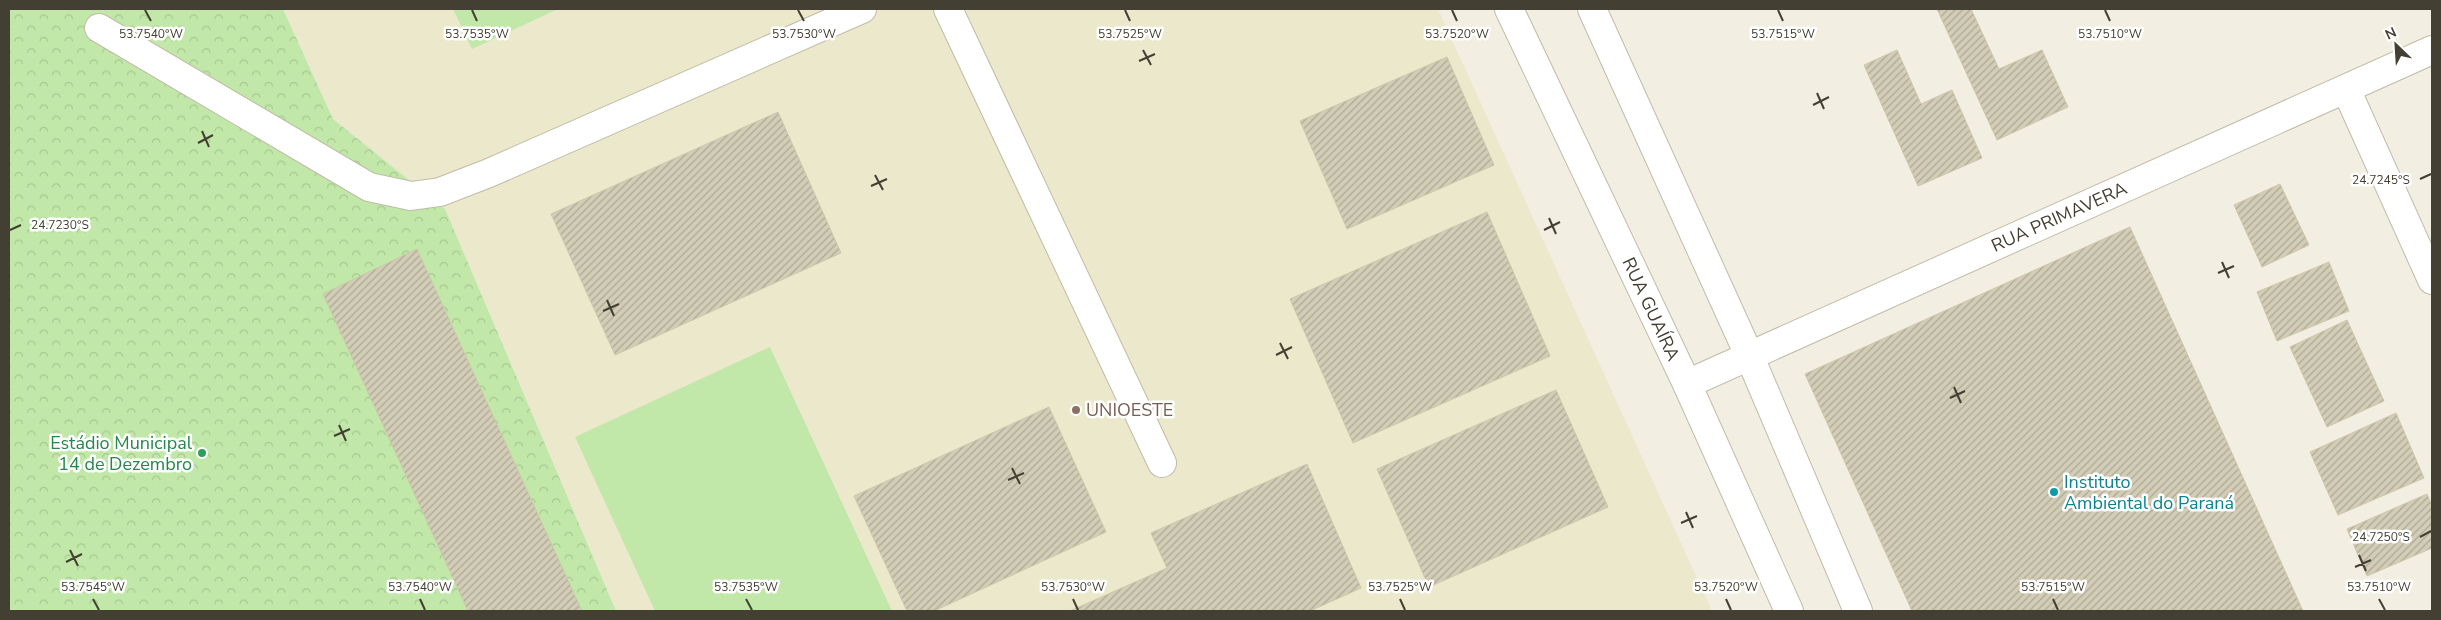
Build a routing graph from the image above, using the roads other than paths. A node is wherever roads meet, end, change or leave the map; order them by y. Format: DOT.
graph roads {
  1 [pos="862,9"];
  2 [pos="948,9"];
  3 [pos="1509,9"];
  4 [pos="1592,9"];
  5 [pos="99,28"];
  6 [pos="2432,50"];
  7 [pos="2346,89"];
  8 [pos="2432,280"];
  9 [pos="1749,355"];
  10 [pos="1687,384"];
  11 [pos="1162,463"];
  12 [pos="1788,611"];
  13 [pos="1858,611"];
  1 -- 5 [label="street"];
  2 -- 11 [label="street"];
  3 -- 10 [label="street, RUA GUAÍRA"];
  4 -- 9 [label="street"];
  6 -- 7 [label="street, RUA PRIMAVERA"];
  7 -- 8 [label="street"];
  7 -- 9 [label="street, RUA PRIMAVERA"];
  9 -- 10 [label="street, RUA PRIMAVERA"];
  9 -- 13 [label="street"];
  10 -- 12 [label="street, RUA GUAÍRA"];
}
